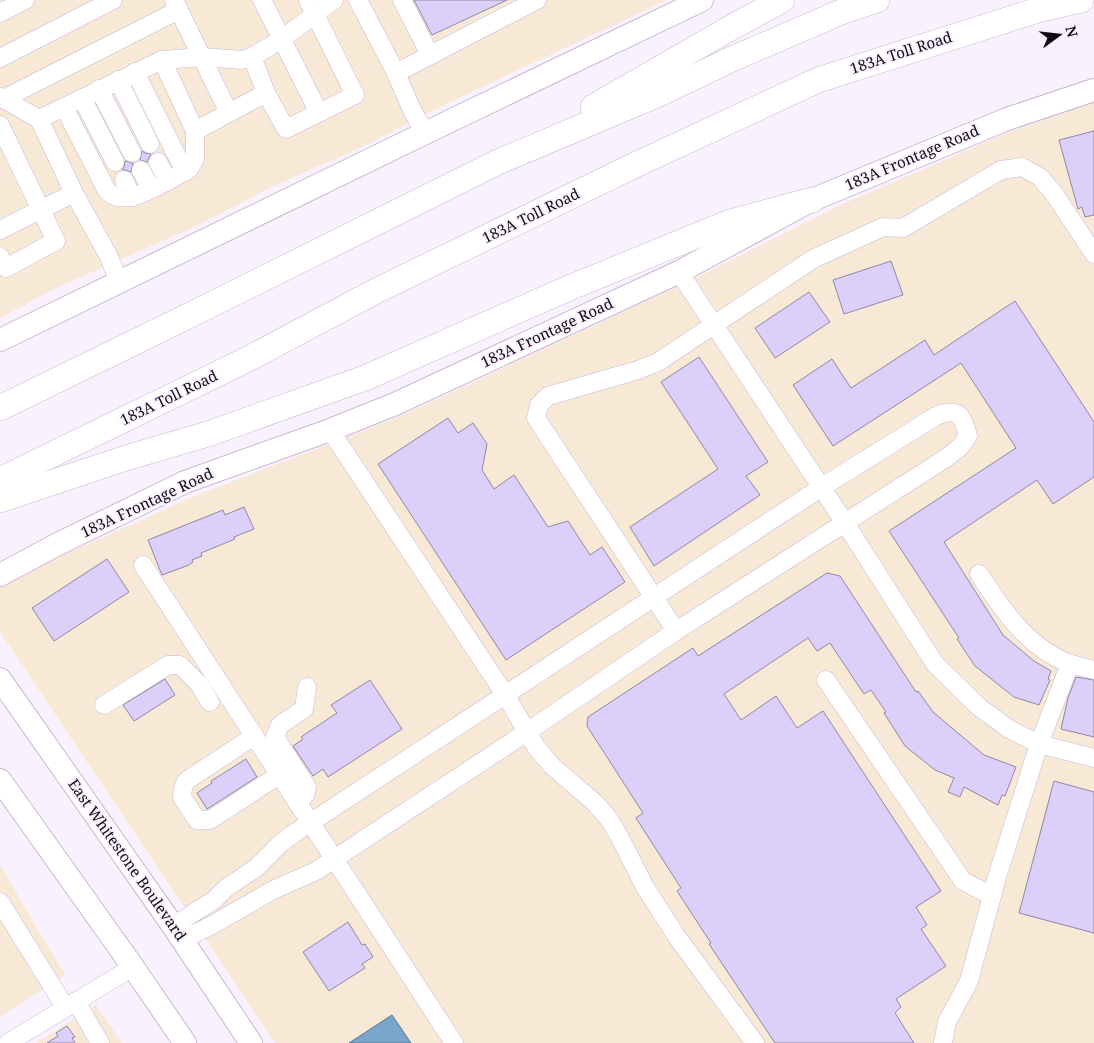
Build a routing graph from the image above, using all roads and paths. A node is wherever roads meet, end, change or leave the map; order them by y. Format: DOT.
graph roads {
  1 [pos="25,0"];
  2 [pos="113,0"];
  3 [pos="262,0"];
  4 [pos="334,0"];
  5 [pos="358,0"];
  6 [pos="402,0"];
  7 [pos="537,0"];
  8 [pos="702,0"];
  9 [pos="782,0"];
  10 [pos="877,0"];
  11 [pos="1081,0"];
  12 [pos="177,5"];
  13 [pos="312,7"];
  14 [pos="0,13"];
  15 [pos="281,39"];
  16 [pos="430,56"];
  17 [pos="202,57"];
  18 [pos="252,57"];
  19 [pos="0,58"];
  20 [pos="162,60"];
  21 [pos="135,72"];
  22 [pos="396,73"];
  23 [pos="118,80"];
  24 [pos="99,89"];
  25 [pos="1094,90"];
  26 [pos="266,93"];
  27 [pos="82,98"];
  28 [pos="3,102"];
  29 [pos="64,107"];
  30 [pos="229,113"];
  31 [pos="319,113"];
  32 [pos="39,119"];
  33 [pos="0,125"];
  34 [pos="195,131"];
  35 [pos="425,132"];
  36 [pos="150,144"];
  37 [pos="132,153"];
  38 [pos="115,162"];
  39 [pos="158,162"];
  40 [pos="498,162"];
  41 [pos="141,170"];
  42 [pos="185,172"];
  43 [pos="124,180"];
  44 [pos="168,181"];
  45 [pos="150,189"];
  46 [pos="74,192"];
  47 [pos="132,197"];
  48 [pos="812,200"];
  49 [pos="41,208"];
  50 [pos="0,230"];
  51 [pos="1094,254"];
  52 [pos="0,257"];
  53 [pos="679,272"];
  54 [pos="120,281"];
  55 [pos="714,325"];
  56 [pos="0,340"];
  57 [pos="0,408"];
  58 [pos="330,430"];
  59 [pos="13,482"];
  60 [pos="822,488"];
  61 [pos="0,500"];
  62 [pos="845,523"];
  63 [pos="56,545"];
  64 [pos="0,557"];
  65 [pos="144,565"];
  66 [pos="979,574"];
  67 [pos="0,575"];
  68 [pos="655,598"];
  69 [pos="676,631"];
  70 [pos="1070,664"];
  71 [pos="1094,670"];
  72 [pos="0,679"];
  73 [pos="826,680"];
  74 [pos="307,687"];
  75 [pos="506,696"];
  76 [pos="210,702"];
  77 [pos="104,706"];
  78 [pos="527,732"];
  79 [pos="254,736"];
  80 [pos="1039,744"];
  81 [pos="1094,758"];
  82 [pos="279,775"];
  83 [pos="0,780"];
  84 [pos="297,802"];
  85 [pos="310,823"];
  86 [pos="333,859"];
  87 [pos="992,896"];
  88 [pos="0,902"];
  89 [pos="178,933"];
  90 [pos="133,966"];
  91 [pos="70,1004"];
  92 [pos="8,1043"];
  93 [pos="100,1043"];
  94 [pos="185,1043"];
  95 [pos="251,1043"];
  96 [pos="454,1043"];
  97 [pos="755,1043"];
  98 [pos="943,1043"];
  1 -- 14 [label="street"];
  2 -- 19 [label="street"];
  3 -- 15 [label="street"];
  4 -- 13 [label="street"];
  5 -- 22 [label="street"];
  6 -- 16 [label="street"];
  7 -- 16 [label="street"];
  8 -- 35 [label="main road"];
  9 -- 40 [label="highway"];
  10 -- 40 [label="highway"];
  11 -- 59 [label="highway, 183A Toll Road"];
  12 -- 17 [label="street"];
  12 -- 28 [label="street"];
  13 -- 15 [label="street"];
  13 -- 31 [label="street"];
  15 -- 18 [label="street"];
  15 -- 31 [label="street"];
  16 -- 22 [label="street"];
  17 -- 18 [label="street"];
  17 -- 20 [label="street"];
  17 -- 30 [label="street"];
  18 -- 26 [label="street"];
  20 -- 21 [label="street"];
  20 -- 34 [label="street"];
  21 -- 23 [label="street"];
  21 -- 42 [label="street"];
  22 -- 35 [label="street"];
  23 -- 24 [label="street"];
  23 -- 36 [label="street"];
  24 -- 27 [label="street"];
  24 -- 37 [label="street"];
  25 -- 48 [label="main road, 183A Frontage Road"];
  26 -- 30 [label="street"];
  26 -- 31 [label="street"];
  27 -- 29 [label="street"];
  27 -- 38 [label="street"];
  28 -- 32 [label="street"];
  29 -- 32 [label="street"];
  29 -- 47 [label="street"];
  30 -- 34 [label="street"];
  32 -- 46 [label="street"];
  33 -- 49 [label="street"];
  34 -- 42 [label="street"];
  35 -- 54 [label="main road"];
  39 -- 44 [label="street"];
  40 -- 57 [label="highway"];
  41 -- 45 [label="street"];
  42 -- 44 [label="street"];
  43 -- 47 [label="street"];
  44 -- 45 [label="street"];
  45 -- 47 [label="street"];
  46 -- 49 [label="street"];
  46 -- 54 [label="street"];
  48 -- 53 [label="main road, 183A Frontage Road"];
  48 -- 59 [label="highway"];
  49 -- 50 [label="street"];
  49 -- 52 [label="street"];
  51 -- 55 [label="street"];
  53 -- 55 [label="street"];
  53 -- 58 [label="main road, 183A Frontage Road"];
  54 -- 56 [label="main road"];
  55 -- 60 [label="street"];
  55 -- 68 [label="street"];
  58 -- 63 [label="main road, 183A Frontage Road"];
  58 -- 75 [label="street"];
  59 -- 61 [label="highway"];
  60 -- 62 [label="street"];
  60 -- 62 [label="street"];
  60 -- 68 [label="street"];
  62 -- 69 [label="street"];
  62 -- 80 [label="street"];
  63 -- 64 [label="main road"];
  63 -- 67 [label="main road, 183A Frontage Road"];
  65 -- 79 [label="street"];
  66 -- 70 [label="street"];
  68 -- 69 [label="street"];
  68 -- 75 [label="street"];
  69 -- 78 [label="street"];
  70 -- 71 [label="street"];
  70 -- 80 [label="street"];
  72 -- 89 [label="main road, East Whitestone Boulevard"];
  73 -- 87 [label="street"];
  74 -- 84 [label="street"];
  75 -- 78 [label="street"];
  75 -- 85 [label="street"];
  76 -- 77 [label="street"];
  78 -- 86 [label="street"];
  78 -- 97 [label="street"];
  79 -- 82 [label="street"];
  79 -- 82 [label="street"];
  80 -- 81 [label="street"];
  80 -- 87 [label="street"];
  82 -- 84 [label="street"];
  83 -- 90 [label="main road"];
  84 -- 85 [label="street"];
  85 -- 86 [label="street"];
  85 -- 89 [label="street"];
  86 -- 89 [label="street"];
  86 -- 96 [label="street"];
  87 -- 98 [label="street"];
  88 -- 91 [label="street"];
  89 -- 95 [label="main road, East Whitestone Boulevard"];
  90 -- 91 [label="street"];
  90 -- 94 [label="main road"];
  91 -- 92 [label="street"];
  91 -- 93 [label="street"];
}
